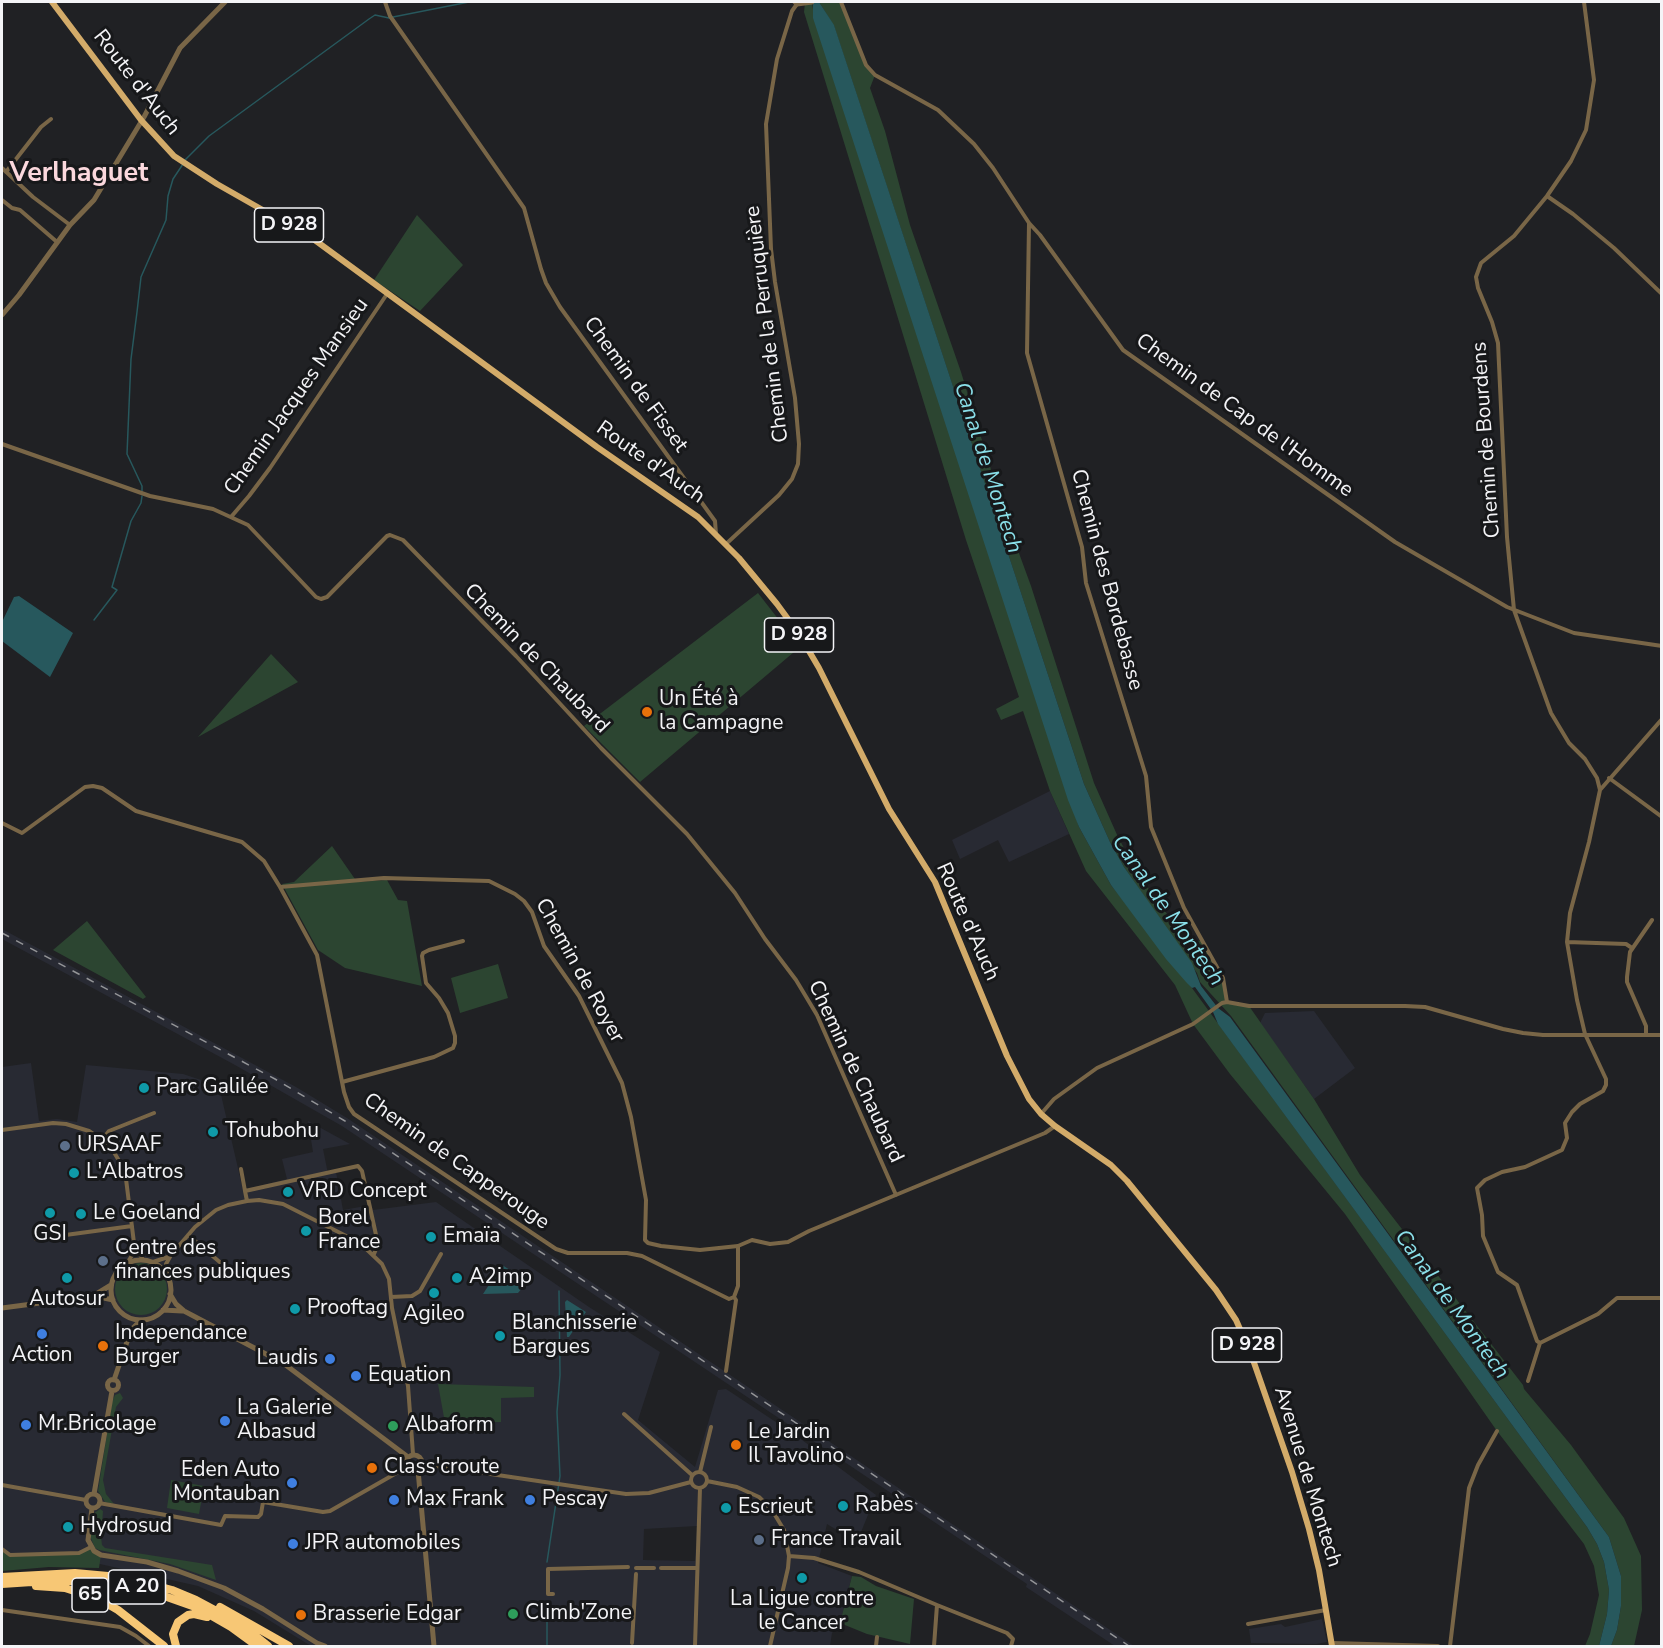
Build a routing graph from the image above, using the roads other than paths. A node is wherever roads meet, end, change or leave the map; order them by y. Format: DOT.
graph roads {
  1 [pos="52,2"];
  2 [pos="225,2"];
  3 [pos="385,2"];
  4 [pos="812,2"];
  5 [pos="841,2"];
  6 [pos="1584,2"];
  7 [pos="796,3"];
  8 [pos="51,119"];
  9 [pos="141,120"];
  10 [pos="2,168"];
  11 [pos="6,172"];
  12 [pos="1547,196"];
  13 [pos="2,200"];
  14 [pos="1029,223"];
  15 [pos="70,225"];
  16 [pos="57,242"];
  17 [pos="387,294"];
  18 [pos="1662,294"];
  19 [pos="3,311"];
  20 [pos="2,444"];
  21 [pos="231,517"];
  22 [pos="716,534"];
  23 [pos="726,544"];
  24 [pos="1514,610"];
  25 [pos="1662,646"];
  26 [pos="1662,719"];
  27 [pos="1609,778"];
  28 [pos="1600,790"];
  29 [pos="1662,817"];
  30 [pos="2,823"];
  31 [pos="280,887"];
  32 [pos="1652,920"];
  33 [pos="463,941"];
  34 [pos="1567,942"];
  35 [pos="1632,948"];
  36 [pos="1227,1002"];
  37 [pos="1585,1034"];
  38 [pos="1646,1035"];
  39 [pos="1662,1035"];
  40 [pos="342,1082"];
  41 [pos="154,1113"];
  42 [pos="1041,1114"];
  43 [pos="1055,1126"];
  44 [pos="2,1130"];
  45 [pos="102,1140"];
  46 [pos="241,1169"];
  47 [pos="245,1191"];
  48 [pos="896,1195"];
  49 [pos="247,1201"];
  50 [pos="132,1226"];
  51 [pos="188,1235"];
  52 [pos="36,1239"];
  53 [pos="134,1243"];
  54 [pos="738,1246"];
  55 [pos="374,1254"];
  56 [pos="441,1254"];
  57 [pos="171,1255"];
  58 [pos="143,1260"];
  59 [pos="153,1262"];
  60 [pos="127,1263"];
  61 [pos="167,1276"];
  62 [pos="247,1277"];
  63 [pos="111,1285"];
  64 [pos="170,1294"];
  65 [pos="93,1296"];
  66 [pos="391,1297"];
  67 [pos="734,1297"];
  68 [pos="1662,1298"];
  69 [pos="113,1300"];
  70 [pos="2,1308"];
  71 [pos="163,1310"];
  72 [pos="184,1311"];
  73 [pos="123,1314"];
  74 [pos="142,1320"];
  75 [pos="127,1337"];
  76 [pos="1540,1344"];
  77 [pos="726,1371"];
  78 [pos="1528,1381"];
  79 [pos="624,1414"];
  80 [pos="711,1427"];
  81 [pos="1497,1431"];
  82 [pos="411,1456"];
  83 [pos="423,1464"];
  84 [pos="407,1467"];
  85 [pos="418,1470"];
  86 [pos="700,1472"];
  87 [pos="692,1475"];
  88 [pos="707,1481"];
  89 [pos="691,1482"];
  90 [pos="2,1485"];
  91 [pos="700,1488"];
  92 [pos="94,1494"];
  93 [pos="86,1500"];
  94 [pos="99,1503"];
  95 [pos="92,1508"];
  96 [pos="90,1547"];
  97 [pos="2,1549"];
  98 [pos="789,1556"];
  99 [pos="628,1567"];
  100 [pos="636,1568"];
  101 [pos="654,1568"];
  102 [pos="661,1568"];
  103 [pos="697,1568"];
  104 [pos="636,1574"];
  105 [pos="2,1577"];
  106 [pos="2,1585"];
  107 [pos="172,1590"];
  108 [pos="553,1594"];
  109 [pos="937,1605"];
  110 [pos="2,1610"];
  111 [pos="1326,1610"];
  112 [pos="1248,1624"];
  113 [pos="877,1637"];
  114 [pos="632,1643"];
  115 [pos="1332,1645"];
  116 [pos="149,1647"];
  117 [pos="164,1647"];
  118 [pos="176,1647"];
  119 [pos="256,1647"];
  120 [pos="268,1647"];
  121 [pos="289,1647"];
  122 [pos="325,1647"];
  123 [pos="434,1647"];
  124 [pos="695,1647"];
  125 [pos="770,1647"];
  126 [pos="876,1647"];
  127 [pos="934,1647"];
  128 [pos="1011,1647"];
  129 [pos="1438,1647"];
  130 [pos="1450,1647"];
  1 -- 9 [label="main road, Route d'Auch / D 928"];
  2 -- 9 [label="street"];
  3 -- 22 [label="street, Chemin de Fisset"];
  4 -- 7 [label="street"];
  5 -- 14 [label="street, Chemin de Cap de l'Homme"];
  6 -- 12 [label="street, Chemin de Bourdens"];
  7 -- 23 [label="street, Chemin de la Perruquière"];
  8 -- 11 [label="street"];
  9 -- 15 [label="street"];
  9 -- 17 [label="main road, Route d'Auch / D 928"];
  10 -- 11 [label="street"];
  11 -- 15 [label="street"];
  12 -- 18 [label="street"];
  12 -- 24 [label="street, Chemin de Bourdens"];
  13 -- 16 [label="street"];
  14 -- 24 [label="street, Chemin de Cap de l'Homme"];
  14 -- 36 [label="street, Chemin des Bordebasse"];
  15 -- 16 [label="street"];
  16 -- 19 [label="street"];
  17 -- 21 [label="street, Chemin Jacques Mansieu"];
  17 -- 22 [label="main road, Route d'Auch / D 928"];
  20 -- 21 [label="street, Chemin de Chaubard"];
  21 -- 48 [label="street, Chemin de Chaubard"];
  22 -- 23 [label="main road, Route d'Auch / D 928"];
  23 -- 42 [label="main road, Route d'Auch / D 928"];
  24 -- 25 [label="street, Chemin de Cap de l'Homme"];
  24 -- 28 [label="street, Chemin de Bourdens"];
  26 -- 27 [label="street"];
  27 -- 28 [label="street"];
  27 -- 29 [label="street"];
  28 -- 34 [label="street"];
  30 -- 31 [label="street, Chemin de Capperouge"];
  31 -- 40 [label="street, Chemin de Capperouge"];
  31 -- 54 [label="street, Chemin de Royer"];
  32 -- 35 [label="street"];
  33 -- 40 [label="street"];
  34 -- 35 [label="street"];
  34 -- 37 [label="street"];
  35 -- 38 [label="street"];
  36 -- 37 [label="street"];
  36 -- 42 [label="street"];
  37 -- 38 [label="street"];
  37 -- 76 [label="street"];
  38 -- 39 [label="street"];
  40 -- 67 [label="street, Chemin de Capperouge"];
  41 -- 45 [label="street"];
  42 -- 43 [label="main road, Avenue de Montech / D 928"];
  43 -- 48 [label="street"];
  43 -- 111 [label="main road, Avenue de Montech / D 928"];
  44 -- 45 [label="street"];
  45 -- 50 [label="street"];
  46 -- 47 [label="street"];
  47 -- 49 [label="street"];
  47 -- 55 [label="street"];
  48 -- 54 [label="street"];
  49 -- 51 [label="street"];
  49 -- 55 [label="street"];
  50 -- 52 [label="street"];
  50 -- 53 [label="street"];
  51 -- 57 [label="street"];
  51 -- 62 [label="street"];
  53 -- 58 [label="street"];
  53 -- 60 [label="street"];
  54 -- 67 [label="street"];
  55 -- 66 [label="street"];
  56 -- 66 [label="street"];
  57 -- 59 [label="street"];
  57 -- 61 [label="street"];
  58 -- 59 [label="street"];
  58 -- 60 [label="street"];
  59 -- 61 [label="street"];
  60 -- 63 [label="street"];
  61 -- 64 [label="street"];
  63 -- 65 [label="street"];
  63 -- 69 [label="street"];
  64 -- 71 [label="street"];
  64 -- 72 [label="street"];
  65 -- 69 [label="street"];
  65 -- 70 [label="street"];
  66 -- 82 [label="street"];
  67 -- 77 [label="street"];
  68 -- 76 [label="street"];
  69 -- 73 [label="street"];
  71 -- 72 [label="street"];
  71 -- 74 [label="street"];
  72 -- 82 [label="street"];
  73 -- 74 [label="street"];
  73 -- 75 [label="street"];
  74 -- 75 [label="street"];
  75 -- 92 [label="street"];
  76 -- 78 [label="street"];
  79 -- 87 [label="street"];
  80 -- 86 [label="street"];
  81 -- 130 [label="street"];
  82 -- 83 [label="street"];
  82 -- 84 [label="street"];
  83 -- 85 [label="street"];
  83 -- 89 [label="street"];
  84 -- 85 [label="street"];
  84 -- 94 [label="street"];
  85 -- 123 [label="street"];
  86 -- 87 [label="street"];
  86 -- 88 [label="street"];
  87 -- 89 [label="street"];
  88 -- 91 [label="street"];
  88 -- 98 [label="street"];
  89 -- 91 [label="street"];
  90 -- 93 [label="street"];
  91 -- 103 [label="street"];
  92 -- 93 [label="street"];
  92 -- 94 [label="street"];
  93 -- 95 [label="street"];
  94 -- 95 [label="street"];
  95 -- 96 [label="street"];
  96 -- 97 [label="street"];
  96 -- 122 [label="street"];
  98 -- 109 [label="street"];
  98 -- 125 [label="street"];
  99 -- 108 [label="street"];
  100 -- 101 [label="street"];
  102 -- 103 [label="street"];
  103 -- 124 [label="street"];
  104 -- 114 [label="street"];
  105 -- 107 [label="highway, A 20"];
  106 -- 117 [label="highway, 65"];
  106 -- 119 [label="highway, A 20"];
  107 -- 120 [label="highway, A 20"];
  107 -- 121 [label="highway"];
  109 -- 127 [label="street"];
  109 -- 128 [label="street"];
  110 -- 116 [label="street"];
  111 -- 112 [label="street"];
  111 -- 115 [label="main road, Avenue de Montech / D 928"];
  113 -- 126 [label="street"];
  115 -- 129 [label="street"];
  118 -- 119 [label="highway"];
}
